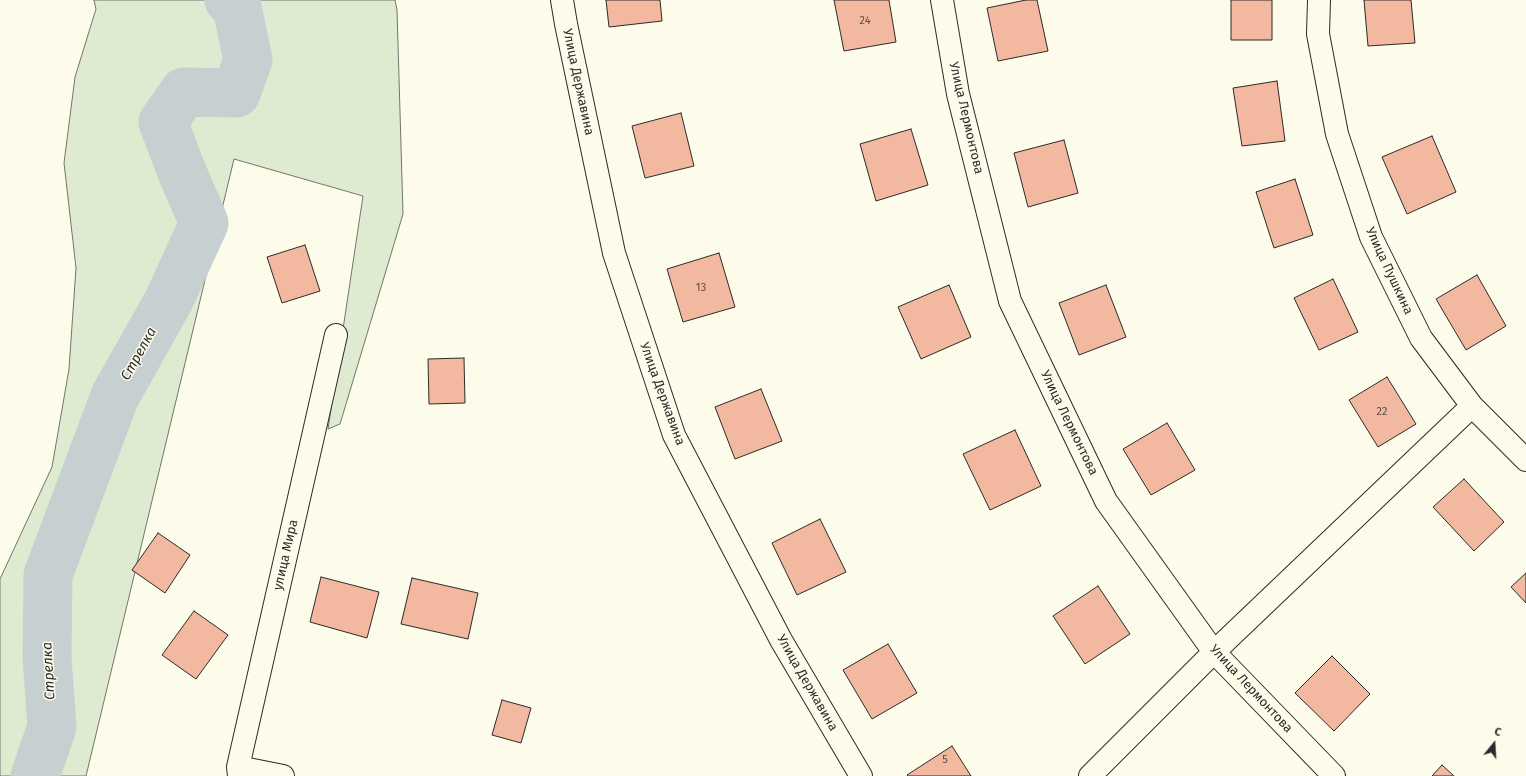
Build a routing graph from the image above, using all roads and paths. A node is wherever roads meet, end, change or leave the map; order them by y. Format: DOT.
graph roads {
  1 [pos="562,0"];
  2 [pos="942,0"];
  3 [pos="1319,0"];
  4 [pos="336,335"];
  5 [pos="1472,406"];
  6 [pos="1526,460"];
  7 [pos="1214,652"];
  8 [pos="238,771"];
  9 [pos="283,776"];
  10 [pos="862,776"];
  11 [pos="1090,776"];
  12 [pos="1334,776"];
  1 -- 10 [label="street, Улица Державина"];
  2 -- 7 [label="street, Улица Лермонтова"];
  3 -- 5 [label="street, Улица Пушкина"];
  4 -- 8 [label="street, улица Мира"];
  5 -- 6 [label="street, Улица Пушкина"];
  5 -- 7 [label="street"];
  7 -- 11 [label="street"];
  7 -- 12 [label="street, Улица Лермонтова"];
  8 -- 9 [label="street"];
}
